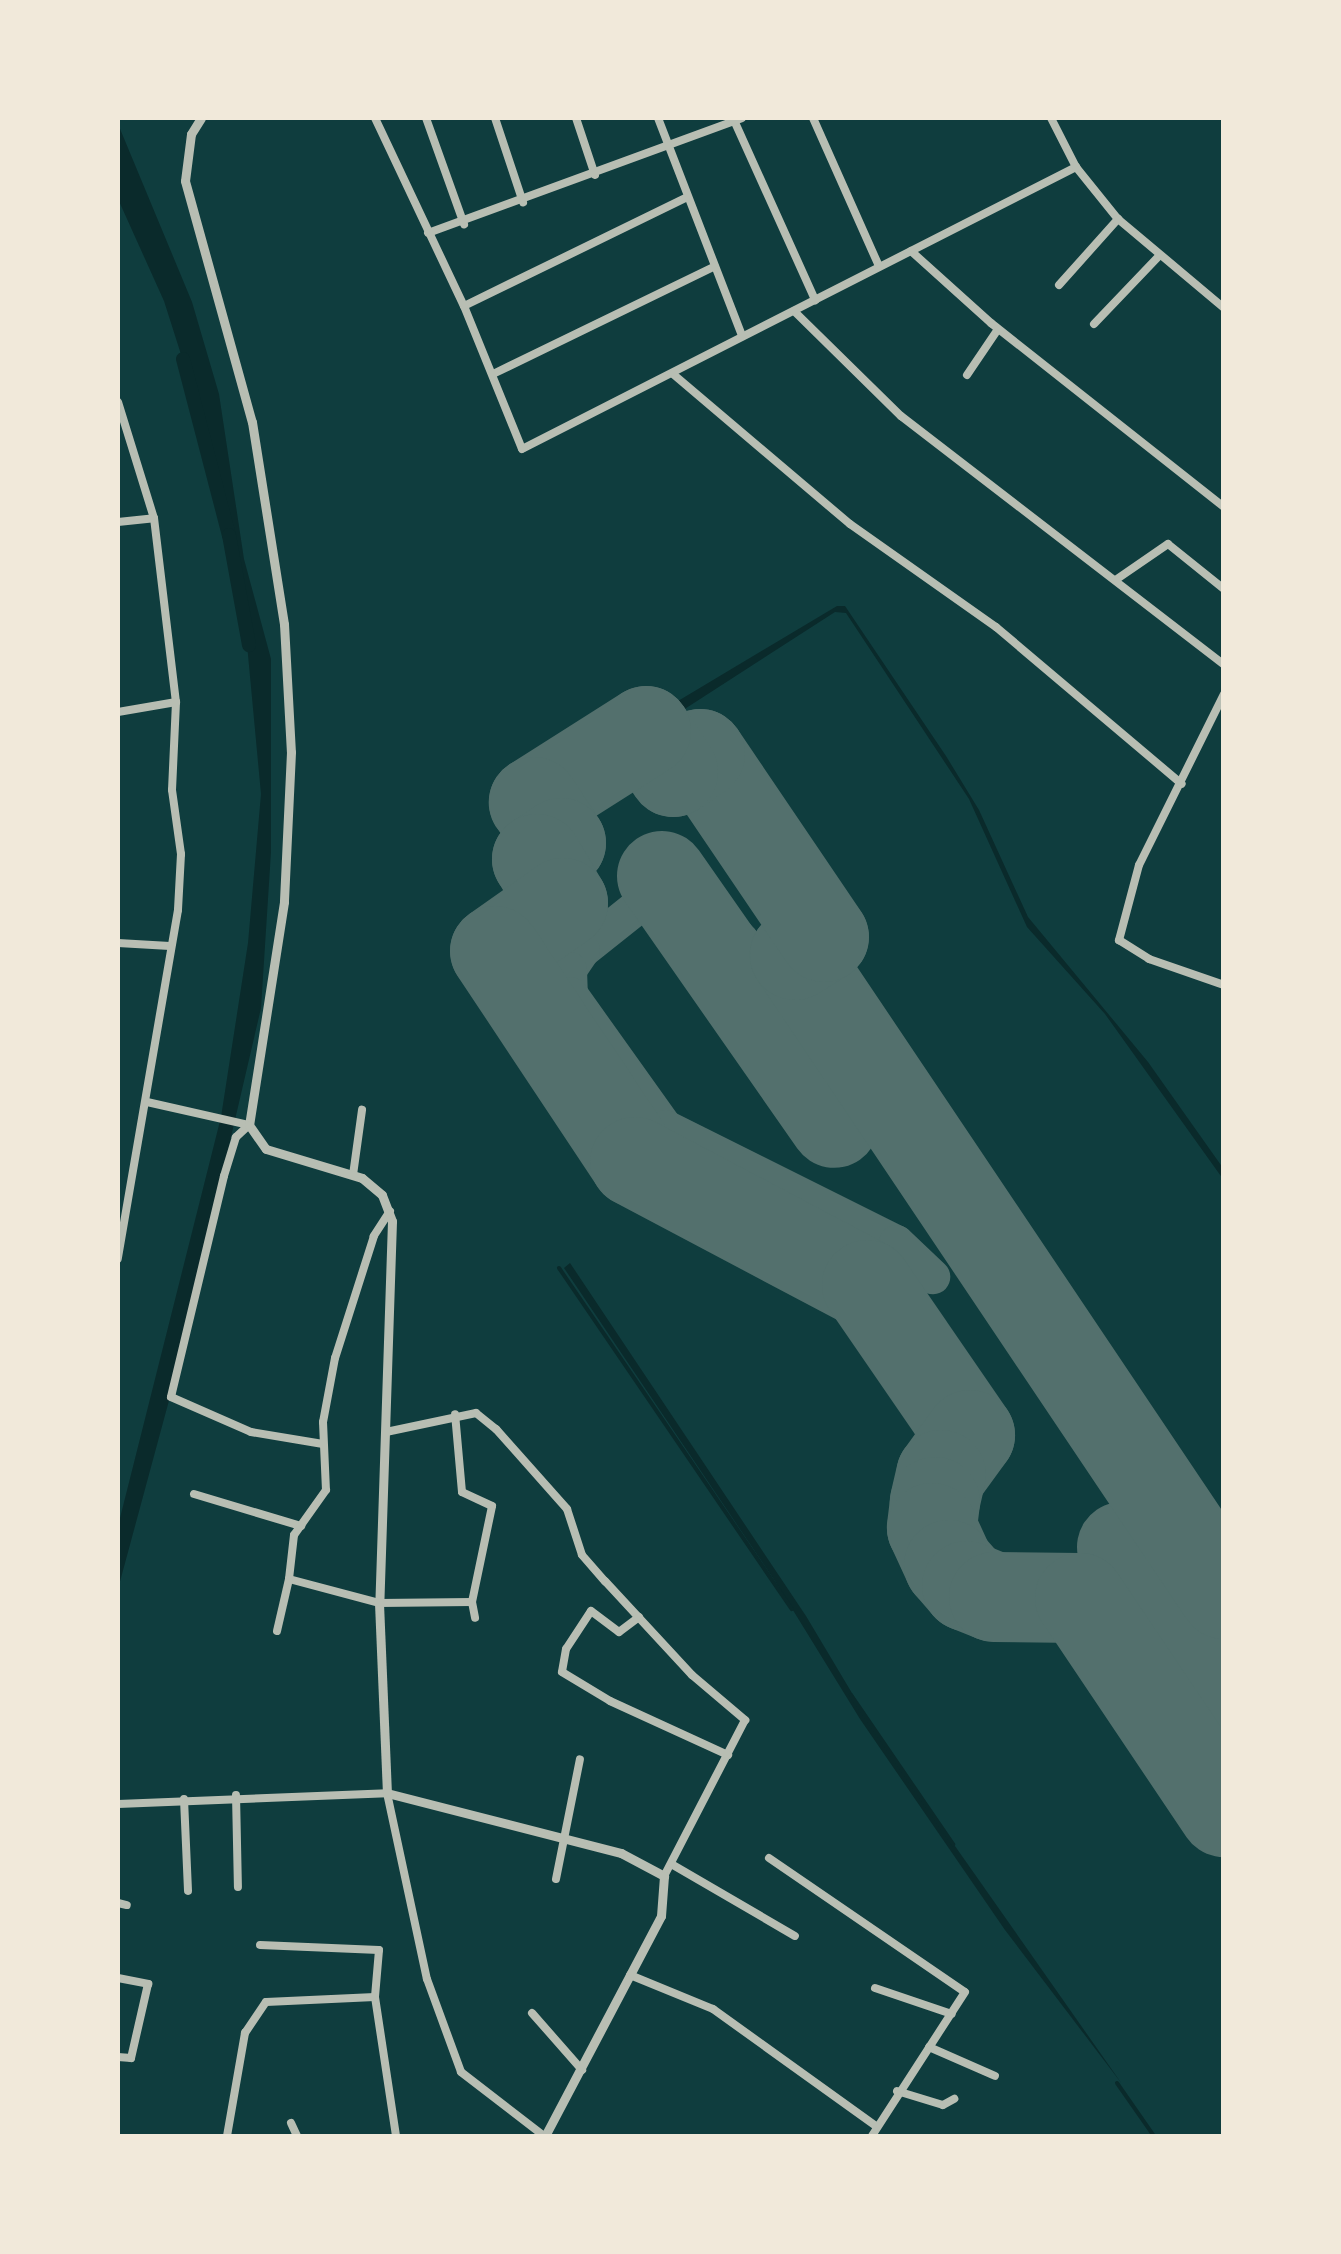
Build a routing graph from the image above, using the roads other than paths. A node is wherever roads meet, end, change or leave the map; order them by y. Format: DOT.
graph roads {
  1 [pos="201,118"];
  2 [pos="374,118"];
  3 [pos="426,118"];
  4 [pos="496,118"];
  5 [pos="576,118"];
  6 [pos="658,118"];
  7 [pos="737,118"];
  8 [pos="813,118"];
  9 [pos="1050,118"];
  10 [pos="666,142"];
  11 [pos="1076,167"];
  12 [pos="595,175"];
  13 [pos="685,198"];
  14 [pos="523,202"];
  15 [pos="1118,219"];
  16 [pos="464,224"];
  17 [pos="428,233"];
  18 [pos="910,250"];
  19 [pos="1160,255"];
  20 [pos="879,266"];
  21 [pos="713,267"];
  22 [pos="1059,285"];
  23 [pos="815,300"];
  24 [pos="464,306"];
  25 [pos="1224,308"];
  26 [pos="794,311"];
  27 [pos="1094,324"];
  28 [pos="998,329"];
  29 [pos="742,336"];
  30 [pos="493,374"];
  31 [pos="673,374"];
  32 [pos="967,375"];
  33 [pos="118,402"];
  34 [pos="1224,507"];
  35 [pos="154,518"];
  36 [pos="118,522"];
  37 [pos="1117,579"];
  38 [pos="1224,589"];
  39 [pos="1224,665"];
  40 [pos="1224,694"];
  41 [pos="176,702"];
  42 [pos="118,712"];
  43 [pos="1182,784"];
  44 [pos="118,944"];
  45 [pos="170,946"];
  46 [pos="1224,985"];
  47 [pos="147,1102"];
  48 [pos="362,1110"];
  49 [pos="249,1125"];
  50 [pos="353,1175"];
  51 [pos="118,1200"];
  52 [pos="129,1203"];
  53 [pos="390,1211"];
  54 [pos="118,1259"];
  55 [pos="455,1414"];
  56 [pos="386,1432"];
  57 [pos="324,1444"];
  58 [pos="194,1494"];
  59 [pos="301,1526"];
  60 [pos="289,1579"];
  61 [pos="472,1602"];
  62 [pos="379,1603"];
  63 [pos="639,1617"];
  64 [pos="475,1618"];
  65 [pos="277,1631"];
  66 [pos="728,1754"];
  67 [pos="580,1759"];
  68 [pos="388,1793"];
  69 [pos="236,1795"];
  70 [pos="184,1799"];
  71 [pos="118,1804"];
  72 [pos="566,1839"];
  73 [pos="769,1858"];
  74 [pos="674,1866"];
  75 [pos="664,1876"];
  76 [pos="556,1880"];
  77 [pos="238,1887"];
  78 [pos="188,1891"];
  79 [pos="796,1936"];
  80 [pos="260,1945"];
  81 [pos="630,1975"];
  82 [pos="118,1978"];
  83 [pos="875,1988"];
  84 [pos="375,1997"];
  85 [pos="532,2013"];
  86 [pos="952,2014"];
  87 [pos="930,2047"];
  88 [pos="118,2058"];
  89 [pos="582,2070"];
  90 [pos="996,2076"];
  91 [pos="898,2090"];
  92 [pos="954,2099"];
  93 [pos="291,2123"];
  94 [pos="876,2126"];
  95 [pos="227,2136"];
  96 [pos="297,2136"];
  97 [pos="396,2136"];
  98 [pos="544,2136"];
  99 [pos="872,2136"];
  1 -- 49 [label="street"];
  2 -- 17 [label="street"];
  3 -- 16 [label="street"];
  4 -- 14 [label="street"];
  5 -- 12 [label="street"];
  6 -- 10 [label="street"];
  7 -- 10 [label="street"];
  7 -- 23 [label="street"];
  8 -- 20 [label="street"];
  9 -- 11 [label="street"];
  10 -- 12 [label="street"];
  10 -- 13 [label="street"];
  11 -- 15 [label="street"];
  11 -- 18 [label="street"];
  12 -- 14 [label="street"];
  13 -- 21 [label="street"];
  13 -- 24 [label="street"];
  14 -- 16 [label="street"];
  15 -- 19 [label="street"];
  15 -- 22 [label="street"];
  16 -- 17 [label="street"];
  17 -- 24 [label="street"];
  18 -- 20 [label="street"];
  18 -- 28 [label="street"];
  19 -- 25 [label="street"];
  19 -- 27 [label="street"];
  20 -- 23 [label="street"];
  21 -- 29 [label="street"];
  21 -- 30 [label="street"];
  23 -- 26 [label="street"];
  24 -- 30 [label="street"];
  26 -- 29 [label="street"];
  26 -- 37 [label="street"];
  28 -- 32 [label="street"];
  28 -- 34 [label="street"];
  29 -- 31 [label="street"];
  30 -- 31 [label="street"];
  31 -- 43 [label="street"];
  33 -- 35 [label="street"];
  35 -- 36 [label="street"];
  35 -- 41 [label="street"];
  37 -- 38 [label="street"];
  37 -- 39 [label="street"];
  40 -- 43 [label="street"];
  41 -- 42 [label="street"];
  41 -- 45 [label="street"];
  43 -- 46 [label="street"];
  44 -- 45 [label="street"];
  45 -- 47 [label="street"];
  47 -- 49 [label="street"];
  47 -- 52 [label="street"];
  48 -- 50 [label="street"];
  49 -- 50 [label="street"];
  49 -- 57 [label="street"];
  50 -- 53 [label="street"];
  51 -- 52 [label="street"];
  52 -- 54 [label="street"];
  53 -- 56 [label="street"];
  53 -- 57 [label="street"];
  55 -- 56 [label="street"];
  55 -- 61 [label="street"];
  55 -- 63 [label="street"];
  56 -- 62 [label="street"];
  57 -- 59 [label="street"];
  58 -- 59 [label="street"];
  59 -- 60 [label="street"];
  60 -- 62 [label="street"];
  60 -- 65 [label="street"];
  61 -- 62 [label="street"];
  61 -- 64 [label="street"];
  62 -- 68 [label="street"];
  63 -- 66 [label="street"];
  63 -- 66 [label="street"];
  66 -- 74 [label="street"];
  67 -- 72 [label="street"];
  68 -- 69 [label="street"];
  68 -- 72 [label="street"];
  68 -- 98 [label="street"];
  69 -- 70 [label="street"];
  69 -- 77 [label="street"];
  70 -- 71 [label="street"];
  70 -- 78 [label="street"];
  72 -- 75 [label="street"];
  72 -- 76 [label="street"];
  73 -- 86 [label="street"];
  74 -- 75 [label="street"];
  74 -- 79 [label="street"];
  75 -- 81 [label="street"];
  80 -- 84 [label="street"];
  81 -- 89 [label="street"];
  81 -- 94 [label="street"];
  82 -- 88 [label="street"];
  83 -- 86 [label="street"];
  84 -- 95 [label="street"];
  84 -- 97 [label="street"];
  85 -- 89 [label="street"];
  86 -- 87 [label="street"];
  87 -- 90 [label="street"];
  87 -- 91 [label="street"];
  89 -- 98 [label="street"];
  91 -- 92 [label="street"];
  91 -- 94 [label="street"];
  93 -- 96 [label="street"];
  94 -- 99 [label="street"];
}
